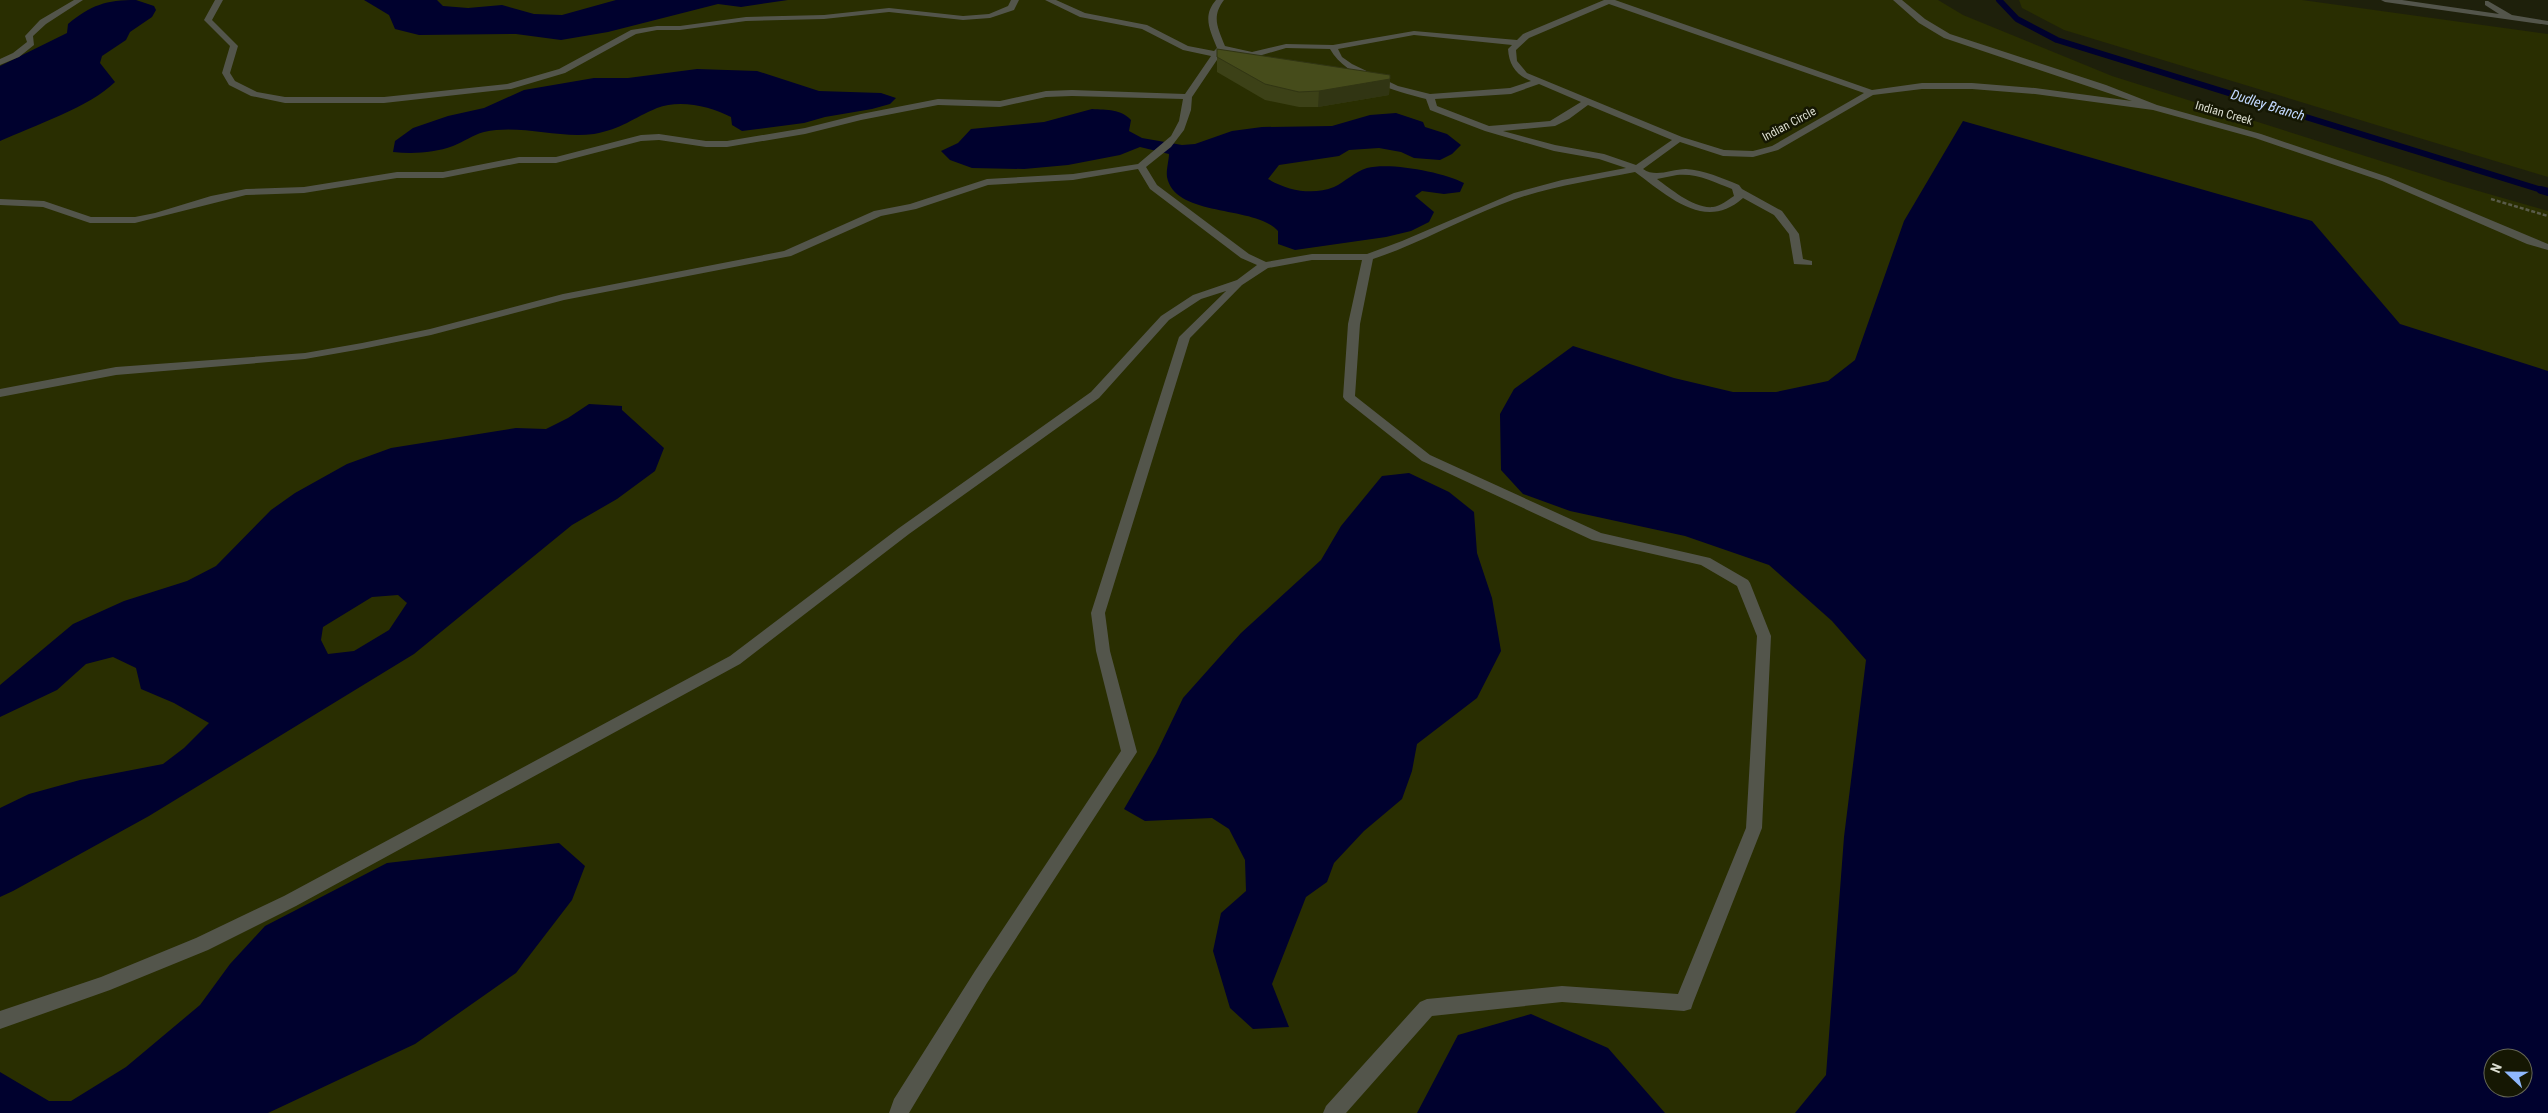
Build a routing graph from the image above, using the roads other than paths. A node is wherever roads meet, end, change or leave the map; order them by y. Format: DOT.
graph roads {
  1 [pos="79,0"];
  2 [pos="219,0"];
  3 [pos="1015,0"];
  4 [pos="1049,0"];
  5 [pos="1220,0"];
  6 [pos="1897,0"];
  7 [pos="2385,0"];
  8 [pos="2397,0"];
  9 [pos="1610,1"];
  10 [pos="2488,2"];
  11 [pos="2408,3"];
  12 [pos="2510,17"];
  13 [pos="2548,22"];
  14 [pos="1519,43"];
  15 [pos="1333,47"];
  16 [pos="1218,51"];
  17 [pos="0,62"];
  18 [pos="1539,81"];
  19 [pos="1871,93"];
  20 [pos="1188,97"];
  21 [pos="1430,97"];
  22 [pos="1587,101"];
  23 [pos="2154,107"];
  24 [pos="1488,129"];
  25 [pos="1679,139"];
  26 [pos="1141,166"];
  27 [pos="1637,169"];
  28 [pos="1647,176"];
  29 [pos="1736,190"];
  30 [pos="0,202"];
  31 [pos="2548,247"];
  32 [pos="1368,256"];
  33 [pos="1808,263"];
  34 [pos="1265,265"];
  35 [pos="1241,282"];
  36 [pos="0,392"];
  37 [pos="0,1020"];
  38 [pos="899,1113"];
  39 [pos="1333,1113"];
  1 -- 17 [label="lane"];
  2 -- 3 [label="lane"];
  4 -- 16 [label="lane"];
  5 -- 16 [label="lane"];
  6 -- 23 [label="lane, Indian Creek"];
  7 -- 11 [label="lane"];
  8 -- 11 [label="lane"];
  9 -- 14 [label="lane"];
  9 -- 19 [label="lane"];
  10 -- 12 [label="lane"];
  11 -- 12 [label="lane"];
  12 -- 13 [label="lane"];
  14 -- 15 [label="lane"];
  14 -- 18 [label="lane, Indian Circle"];
  15 -- 16 [label="lane"];
  15 -- 21 [label="lane"];
  16 -- 20 [label="lane"];
  18 -- 21 [label="lane"];
  18 -- 22 [label="lane, Indian Circle"];
  19 -- 23 [label="lane, Indian Circle"];
  19 -- 25 [label="lane, Indian Circle"];
  20 -- 26 [label="lane"];
  20 -- 30 [label="lane"];
  21 -- 24 [label="lane"];
  22 -- 24 [label="lane"];
  22 -- 25 [label="lane, Indian Circle"];
  23 -- 31 [label="lane, Indian Creek"];
  24 -- 27 [label="lane"];
  25 -- 27 [label="lane"];
  26 -- 34 [label="lane"];
  26 -- 36 [label="lane"];
  27 -- 28 [label="lane"];
  27 -- 32 [label="lane"];
  28 -- 29 [label="lane"];
  28 -- 29 [label="lane"];
  29 -- 33 [label="lane"];
  32 -- 34 [label="lane"];
  32 -- 39 [label="lane"];
  34 -- 35 [label="lane"];
  35 -- 37 [label="lane"];
  35 -- 38 [label="lane"];
}
